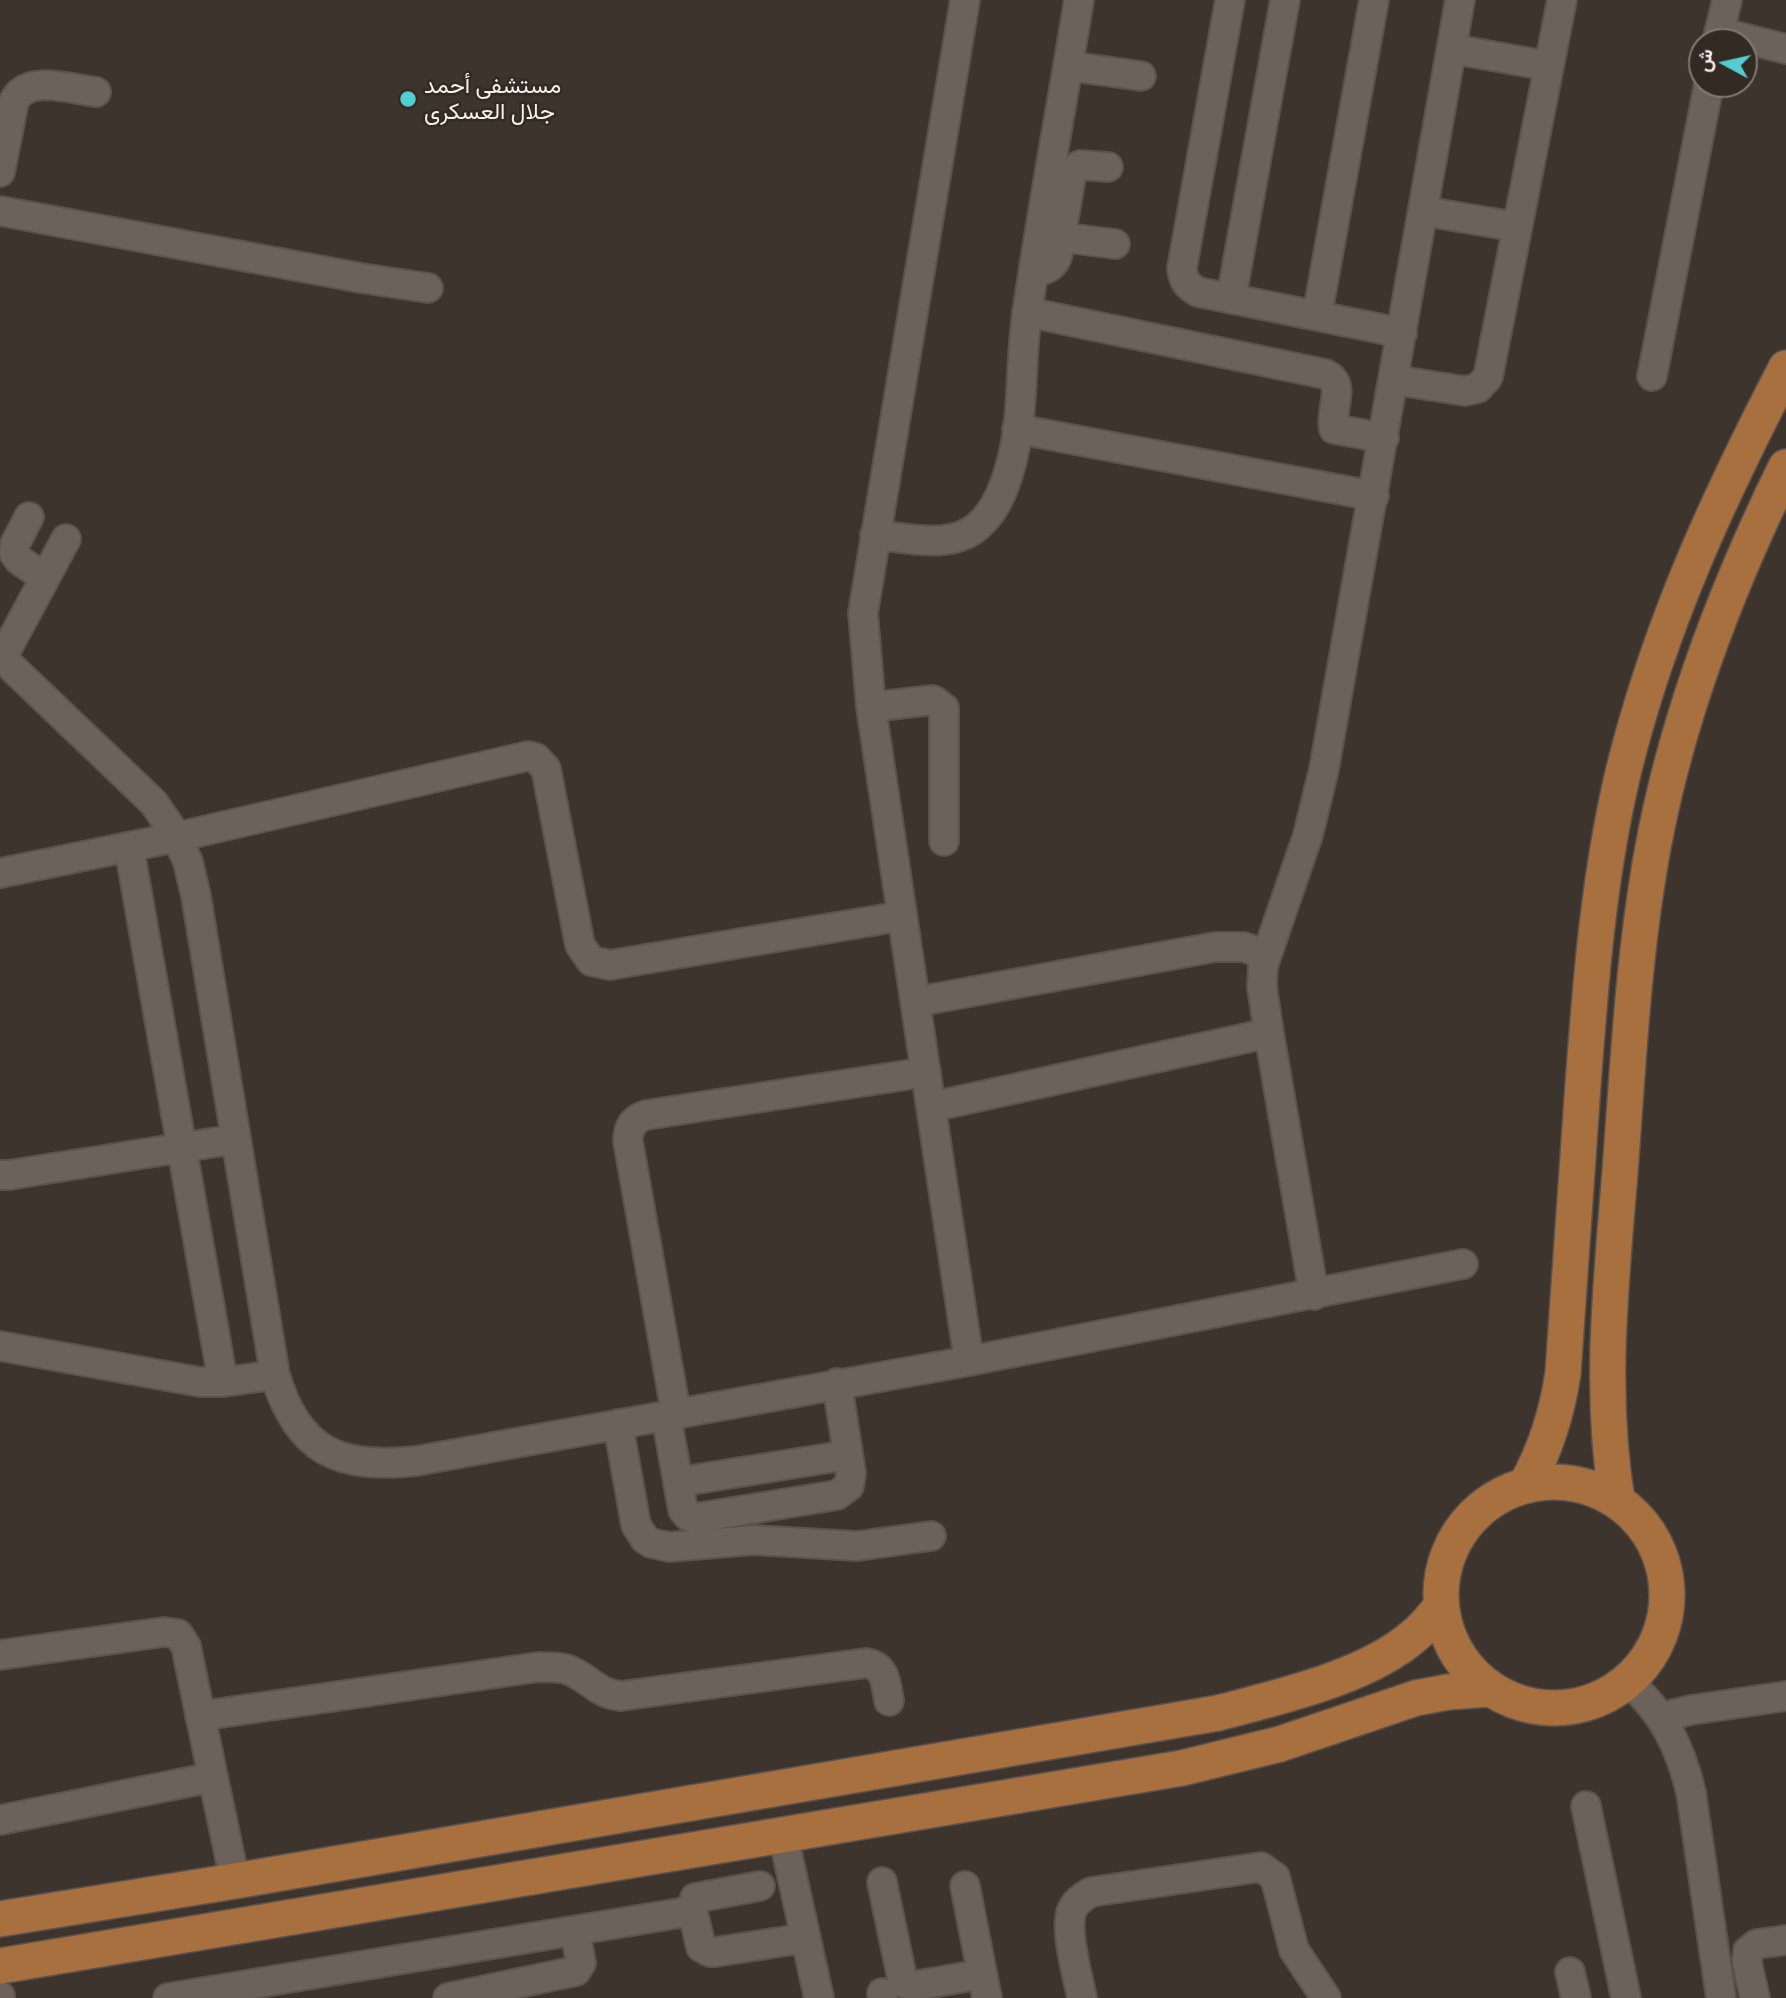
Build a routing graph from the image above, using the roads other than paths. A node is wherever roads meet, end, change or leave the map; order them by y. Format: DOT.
graph roads {
  1 [pos="965,0"];
  2 [pos="1079,0"];
  3 [pos="1230,0"];
  4 [pos="1285,0"];
  5 [pos="1374,0"];
  6 [pos="1460,0"];
  7 [pos="1562,0"];
  8 [pos="1727,0"];
  9 [pos="1720,28"];
  10 [pos="1758,43"];
  11 [pos="1786,48"];
  12 [pos="1452,49"];
  13 [pos="1068,66"];
  14 [pos="1549,66"];
  15 [pos="1141,76"];
  16 [pos="96,92"];
  17 [pos="1706,98"];
  18 [pos="1108,167"];
  19 [pos="0,172"];
  20 [pos="0,211"];
  21 [pos="1423,211"];
  22 [pos="1517,228"];
  23 [pos="1060,237"];
  24 [pos="1115,244"];
  25 [pos="1034,270"];
  26 [pos="428,288"];
  27 [pos="1231,299"];
  28 [pos="1027,313"];
  29 [pos="1317,316"];
  30 [pos="1402,333"];
  31 [pos="1786,368"];
  32 [pos="1652,376"];
  33 [pos="1394,380"];
  34 [pos="1017,429"];
  35 [pos="1384,438"];
  36 [pos="1786,467"];
  37 [pos="1374,496"];
  38 [pos="29,517"];
  39 [pos="875,535"];
  40 [pos="66,539"];
  41 [pos="45,578"];
  42 [pos="1,657"];
  43 [pos="871,707"];
  44 [pos="177,837"];
  45 [pos="944,841"];
  46 [pos="129,847"];
  47 [pos="0,873"];
  48 [pos="902,916"];
  49 [pos="1266,955"];
  50 [pos="915,1002"];
  51 [pos="1269,1033"];
  52 [pos="926,1072"];
  53 [pos="931,1107"];
  54 [pos="236,1139"];
  55 [pos="182,1148"];
  56 [pos="0,1175"];
  57 [pos="1463,1264"];
  58 [pos="1314,1294"];
  59 [pos="0,1346"];
  60 [pos="969,1360"];
  61 [pos="275,1375"];
  62 [pos="223,1382"];
  63 [pos="836,1383"];
  64 [pos="671,1414"];
  65 [pos="618,1424"];
  66 [pos="848,1455"];
  67 [pos="678,1482"];
  68 [pos="1526,1485"];
  69 [pos="1617,1502"];
  70 [pos="932,1536"];
  71 [pos="1441,1607"];
  72 [pos="0,1655"];
  73 [pos="1627,1681"];
  74 [pos="1490,1689"];
  75 [pos="1786,1696"];
  76 [pos="889,1701"];
  77 [pos="200,1716"];
  78 [pos="1661,1717"];
  79 [pos="213,1777"];
  80 [pos="1586,1806"];
  81 [pos="0,1820"];
  82 [pos="783,1835"];
  83 [pos="235,1881"];
  84 [pos="882,1882"];
  85 [pos="760,1886"];
  86 [pos="965,1886"];
  87 [pos="692,1911"];
  88 [pos="0,1919"];
  89 [pos="575,1931"];
  90 [pos="806,1938"];
  91 [pos="1786,1940"];
  92 [pos="0,1966"];
  93 [pos="985,1986"];
  94 [pos="559,1987"];
  95 [pos="277,1989"];
  96 [pos="168,1998"];
  97 [pos="448,1998"];
  98 [pos="819,1998"];
  99 [pos="1082,1998"];
  100 [pos="1326,1998"];
  101 [pos="1626,1998"];
  102 [pos="1721,1998"];
  103 [pos="1755,1998"];
  1 -- 39 [label="lane"];
  2 -- 13 [label="lane"];
  3 -- 27 [label="lane"];
  4 -- 27 [label="lane"];
  5 -- 29 [label="lane"];
  6 -- 12 [label="lane"];
  7 -- 14 [label="lane"];
  8 -- 9 [label="lane"];
  10 -- 11 [label="lane"];
  12 -- 14 [label="lane"];
  12 -- 21 [label="lane"];
  13 -- 15 [label="lane"];
  13 -- 25 [label="lane"];
  14 -- 22 [label="lane"];
  16 -- 19 [label="lane"];
  17 -- 32 [label="lane"];
  18 -- 23 [label="lane"];
  20 -- 26 [label="lane"];
  21 -- 22 [label="lane"];
  21 -- 30 [label="lane"];
  22 -- 33 [label="lane"];
  23 -- 24 [label="lane"];
  23 -- 25 [label="lane"];
  25 -- 28 [label="lane"];
  27 -- 29 [label="lane"];
  28 -- 34 [label="lane"];
  28 -- 35 [label="lane"];
  29 -- 30 [label="lane"];
  30 -- 33 [label="lane"];
  31 -- 68 [label="main road"];
  33 -- 35 [label="lane"];
  34 -- 37 [label="lane"];
  34 -- 39 [label="lane"];
  35 -- 37 [label="lane"];
  36 -- 69 [label="main road"];
  37 -- 49 [label="lane"];
  38 -- 41 [label="lane"];
  39 -- 43 [label="lane"];
  40 -- 41 [label="lane"];
  41 -- 42 [label="lane"];
  42 -- 44 [label="lane"];
  43 -- 45 [label="lane"];
  43 -- 48 [label="lane"];
  44 -- 46 [label="lane"];
  44 -- 48 [label="lane"];
  44 -- 54 [label="lane"];
  46 -- 47 [label="lane"];
  46 -- 55 [label="lane"];
  48 -- 50 [label="lane"];
  49 -- 50 [label="lane"];
  49 -- 51 [label="lane"];
  50 -- 52 [label="lane"];
  51 -- 53 [label="lane"];
  51 -- 58 [label="lane"];
  52 -- 53 [label="lane"];
  52 -- 64 [label="lane"];
  53 -- 60 [label="lane"];
  54 -- 55 [label="lane"];
  54 -- 61 [label="lane"];
  55 -- 56 [label="lane"];
  55 -- 62 [label="lane"];
  57 -- 58 [label="lane"];
  58 -- 60 [label="lane"];
  59 -- 62 [label="lane"];
  60 -- 63 [label="lane"];
  61 -- 62 [label="lane"];
  61 -- 65 [label="lane"];
  63 -- 64 [label="lane"];
  63 -- 66 [label="lane"];
  64 -- 65 [label="lane"];
  64 -- 67 [label="lane"];
  65 -- 70 [label="lane"];
  66 -- 67 [label="lane"];
  66 -- 67 [label="lane"];
  68 -- 69 [label="main road"];
  68 -- 71 [label="main road"];
  69 -- 73 [label="main road"];
  71 -- 74 [label="main road"];
  71 -- 83 [label="main road"];
  72 -- 77 [label="lane"];
  73 -- 74 [label="main road"];
  73 -- 78 [label="lane"];
  74 -- 82 [label="main road"];
  75 -- 78 [label="lane"];
  76 -- 77 [label="lane"];
  77 -- 79 [label="lane"];
  78 -- 102 [label="lane"];
  79 -- 81 [label="lane"];
  79 -- 83 [label="lane"];
  80 -- 101 [label="lane"];
  82 -- 90 [label="lane"];
  82 -- 92 [label="main road"];
  83 -- 88 [label="main road"];
  84 -- 93 [label="lane"];
  85 -- 87 [label="lane"];
  86 -- 93 [label="lane"];
  87 -- 89 [label="lane"];
  87 -- 90 [label="lane"];
  89 -- 94 [label="lane"];
  89 -- 95 [label="lane"];
  90 -- 98 [label="lane"];
  91 -- 103 [label="lane"];
  94 -- 97 [label="lane"];
  95 -- 96 [label="lane"];
  99 -- 100 [label="lane"];
}
